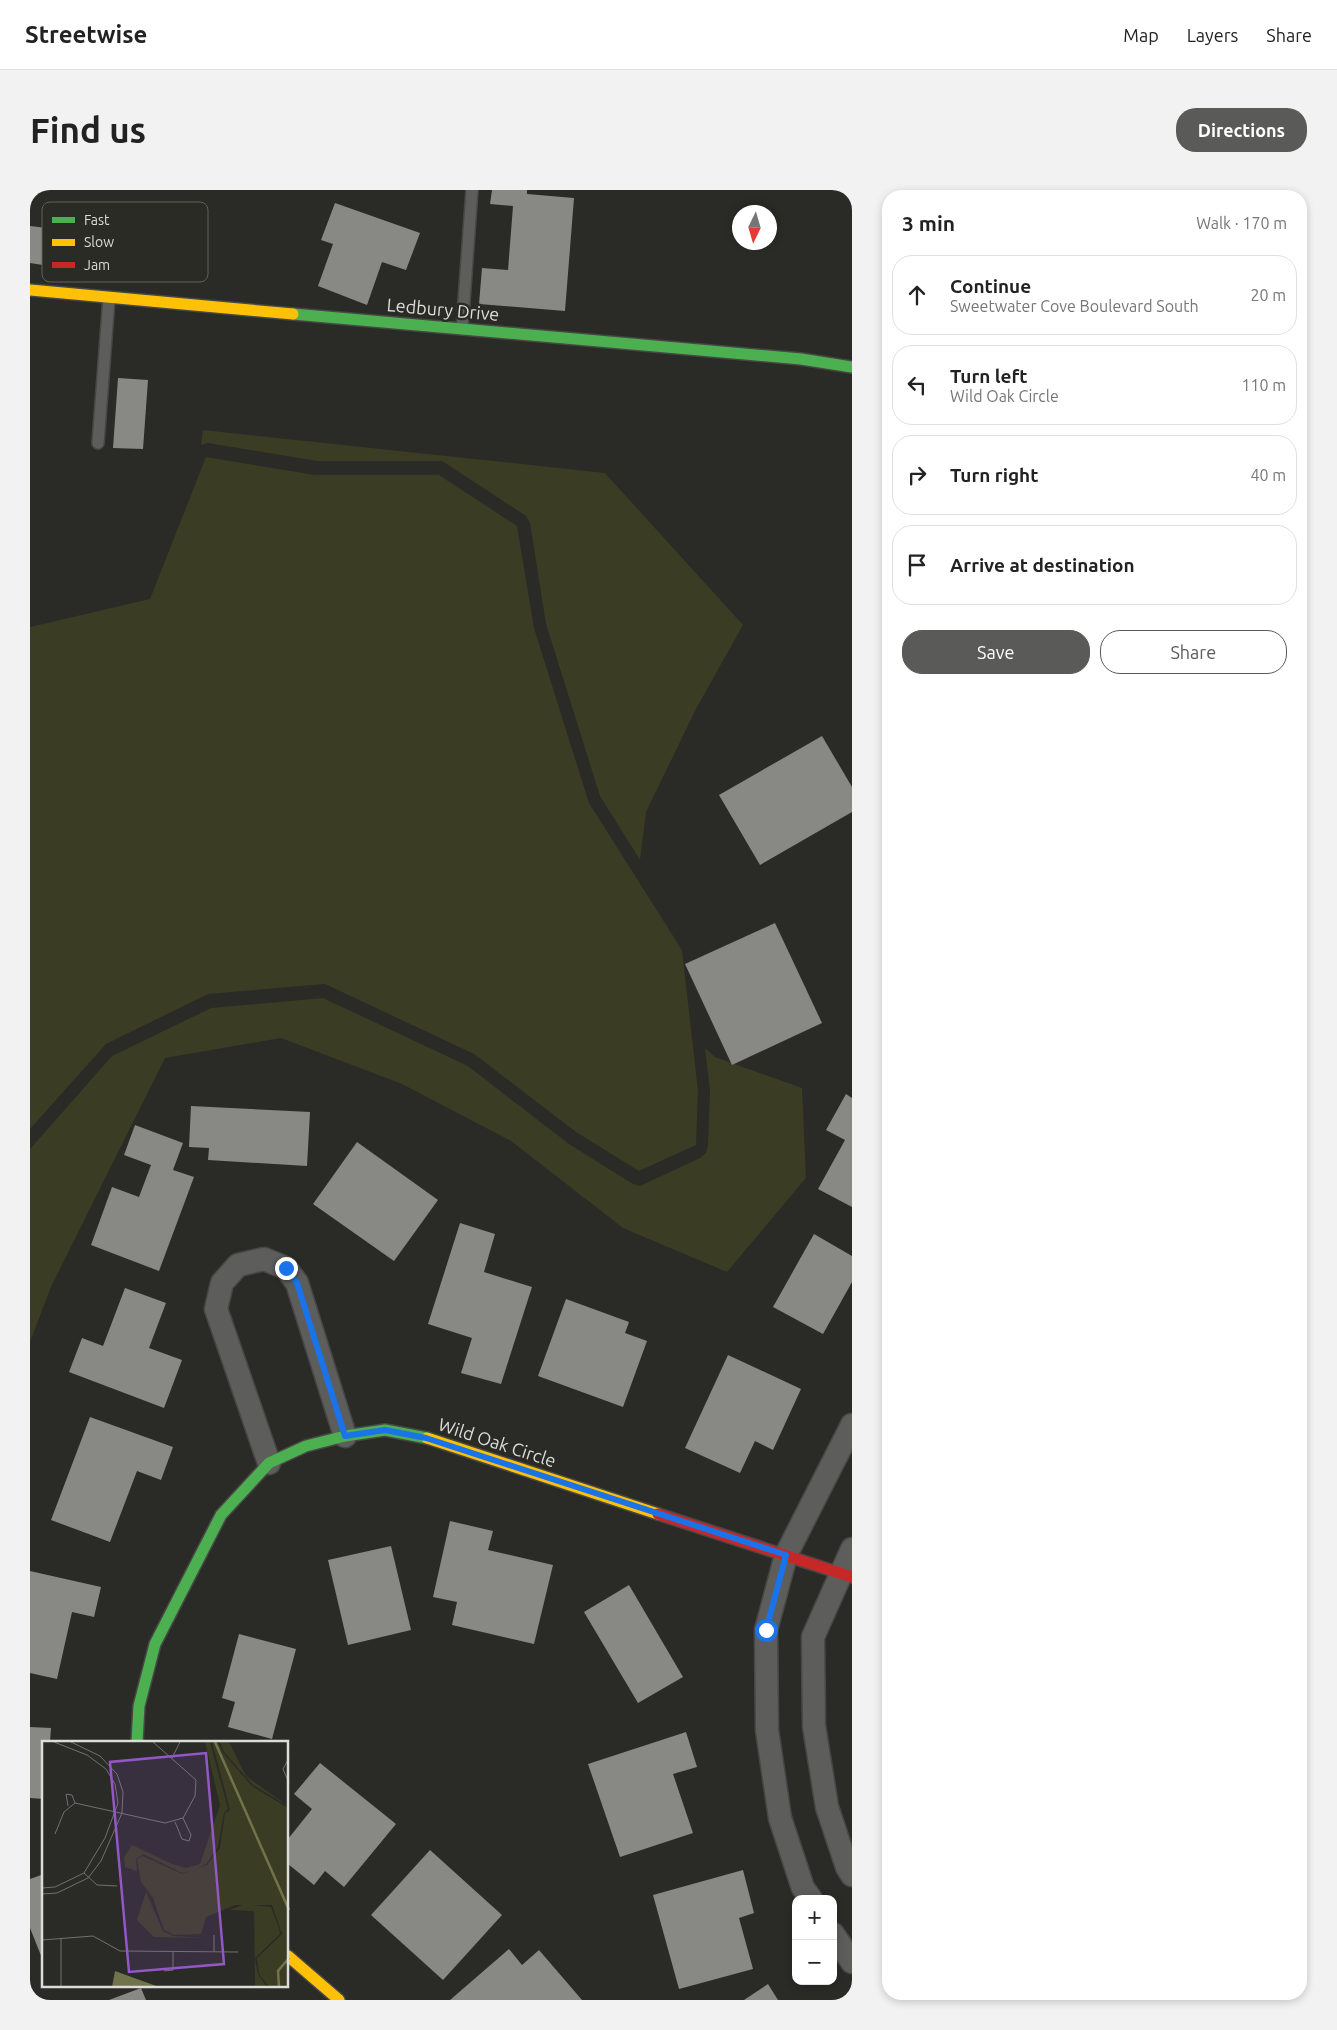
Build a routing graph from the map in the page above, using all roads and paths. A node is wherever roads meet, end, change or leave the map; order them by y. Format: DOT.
graph roads {
  1 [pos="472,190"];
  2 [pos="30,290"];
  3 [pos="109,298"];
  4 [pos="462,329"];
  5 [pos="852,367"];
  6 [pos="98,443"];
  7 [pos="852,1425"];
  8 [pos="345,1436"];
  9 [pos="269,1463"];
  10 [pos="852,1549"];
  11 [pos="786,1555"];
  12 [pos="846,1575"];
  13 [pos="137,1741"];
  14 [pos="852,1875"];
  15 [pos="808,1895"];
  16 [pos="837,1940"];
  17 [pos="289,1957"];
  18 [pos="852,1962"];
  19 [pos="326,1996"];
  1 -- 4 [label="lane"];
  2 -- 3 [label="street, Ledbury Drive"];
  3 -- 4 [label="street, Ledbury Drive"];
  3 -- 6 [label="lane"];
  4 -- 5 [label="street, Ledbury Drive"];
  7 -- 11 [label="street"];
  8 -- 9 [label="street, Wild Oak Circle"];
  8 -- 9 [label="street"];
  8 -- 11 [label="street, Wild Oak Circle"];
  9 -- 13 [label="street, Wild Oak Circle"];
  10 -- 12 [label="street"];
  11 -- 12 [label="street, Wild Oak Circle"];
  11 -- 15 [label="street"];
  12 -- 14 [label="street"];
  16 -- 18 [label="street"];
  17 -- 19 [label="street"];
}
